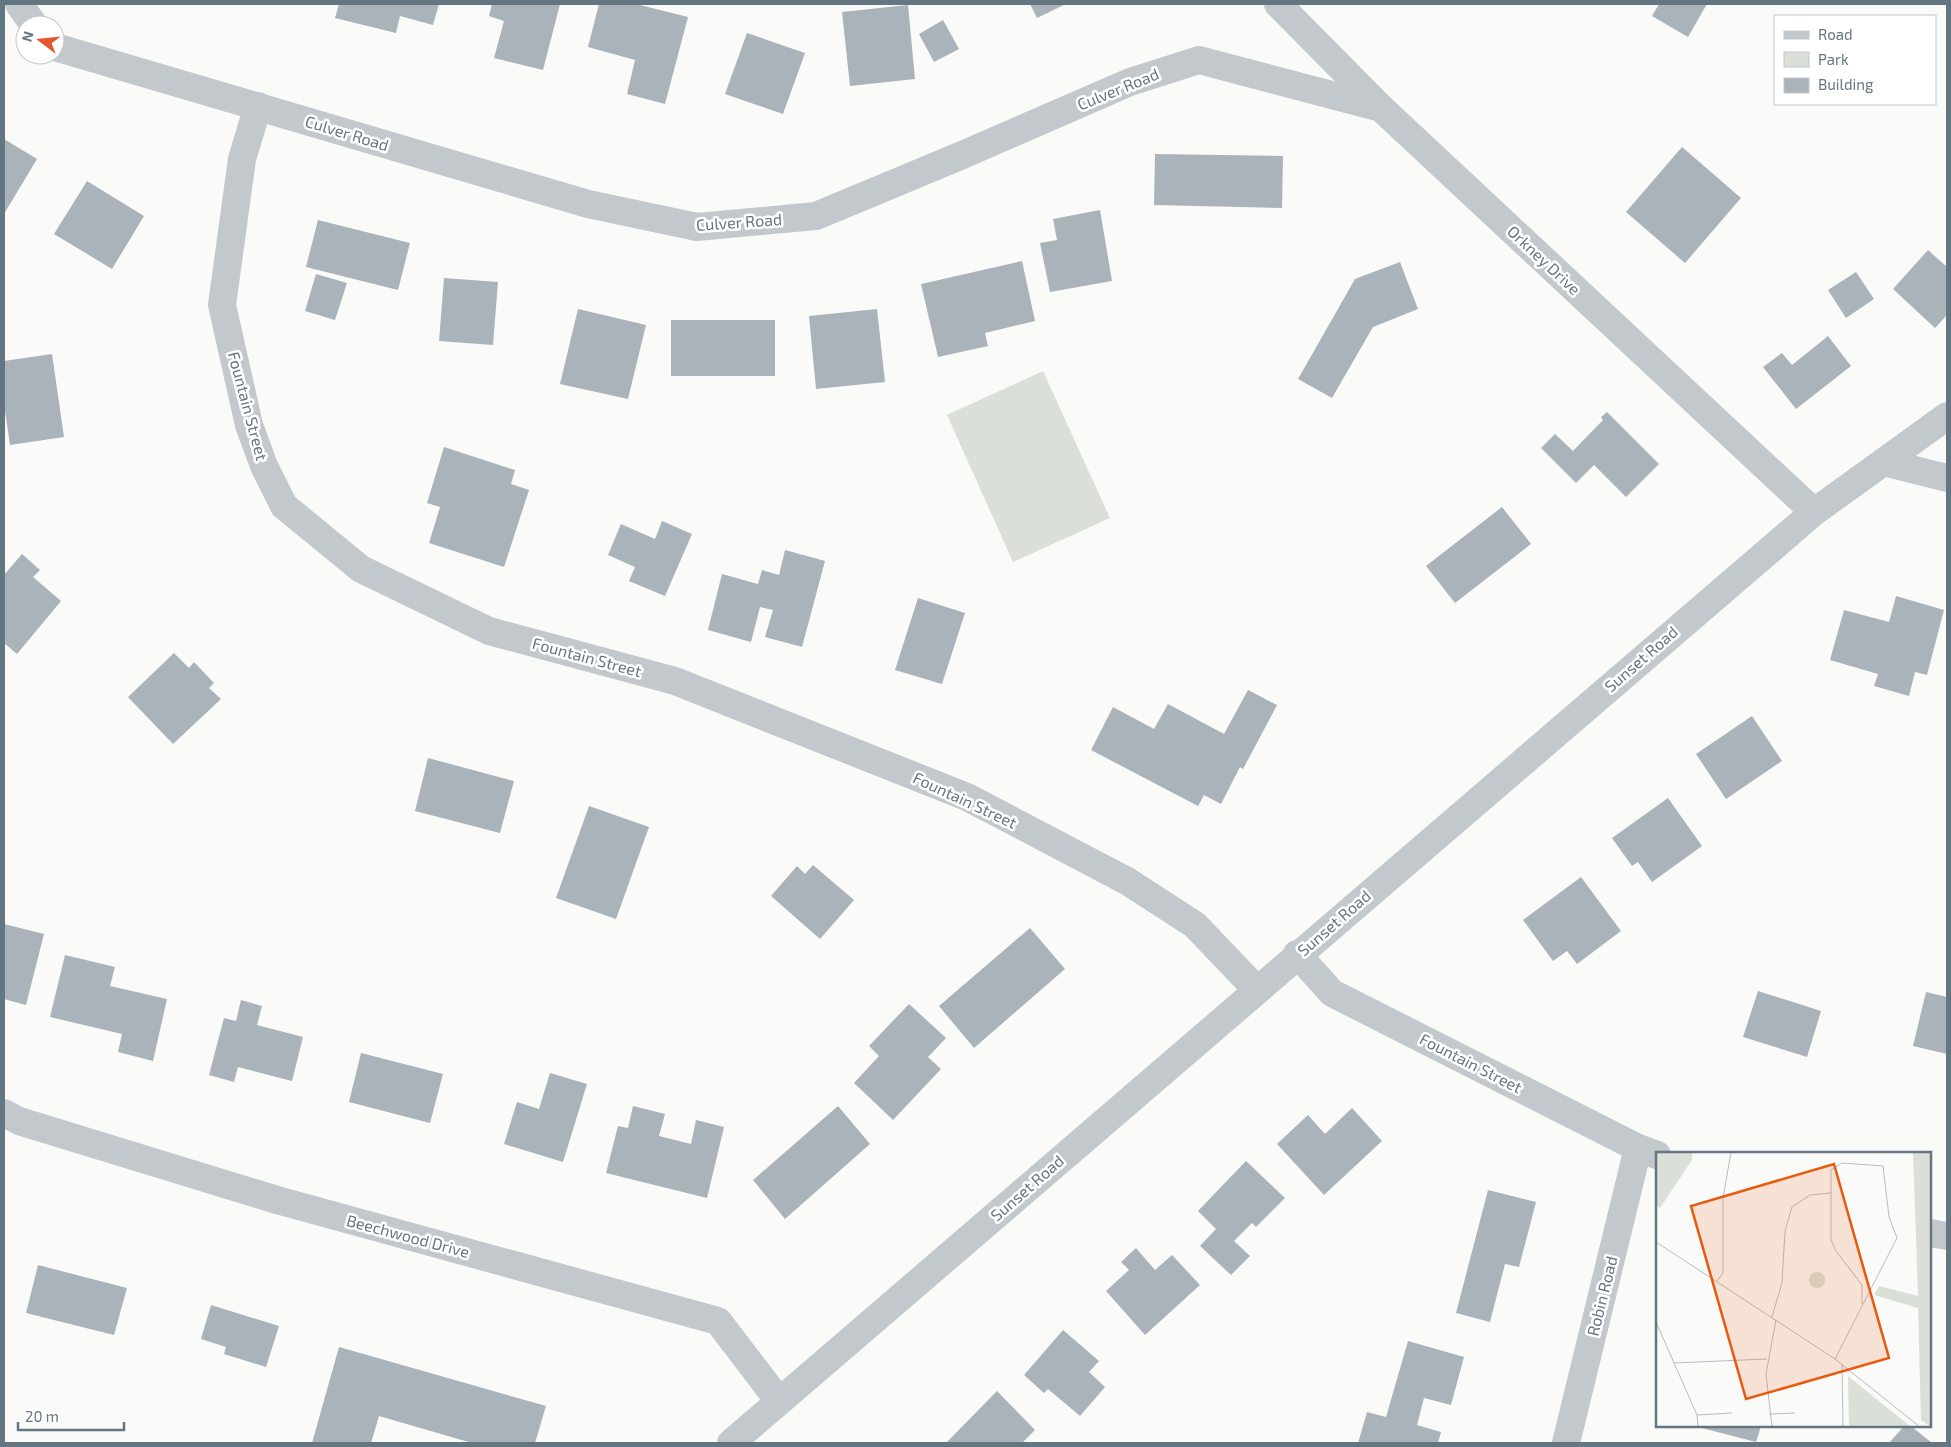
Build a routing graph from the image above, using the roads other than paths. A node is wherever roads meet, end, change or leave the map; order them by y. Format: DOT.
graph roads {
  1 [pos="19,4"];
  2 [pos="1278,4"];
  3 [pos="27,15"];
  4 [pos="65,50"];
  5 [pos="258,106"];
  6 [pos="1381,108"];
  7 [pos="1947,416"];
  8 [pos="1883,462"];
  9 [pos="1947,478"];
  10 [pos="1814,512"];
  11 [pos="1297,954"];
  12 [pos="1257,990"];
  13 [pos="4,1113"];
  14 [pos="1648,1151"];
  15 [pos="1931,1233"];
  16 [pos="1947,1236"];
  17 [pos="779,1401"];
  18 [pos="731,1443"];
  19 [pos="1566,1443"];
  1 -- 3 [label="street"];
  2 -- 6 [label="street, Orkney Drive"];
  4 -- 5 [label="street, Culver Road"];
  5 -- 6 [label="street, Culver Road"];
  5 -- 12 [label="street, Fountain Street"];
  6 -- 10 [label="street, Orkney Drive"];
  7 -- 8 [label="street, Sunset Road"];
  8 -- 9 [label="street"];
  8 -- 10 [label="street, Sunset Road"];
  10 -- 11 [label="street, Sunset Road"];
  11 -- 12 [label="street, Sunset Road"];
  11 -- 14 [label="street, Fountain Street"];
  12 -- 17 [label="street, Sunset Road"];
  13 -- 17 [label="street, Beechwood Drive"];
  14 -- 19 [label="street, Robin Road"];
  15 -- 16 [label="street"];
  17 -- 18 [label="street, Sunset Road"];
}
